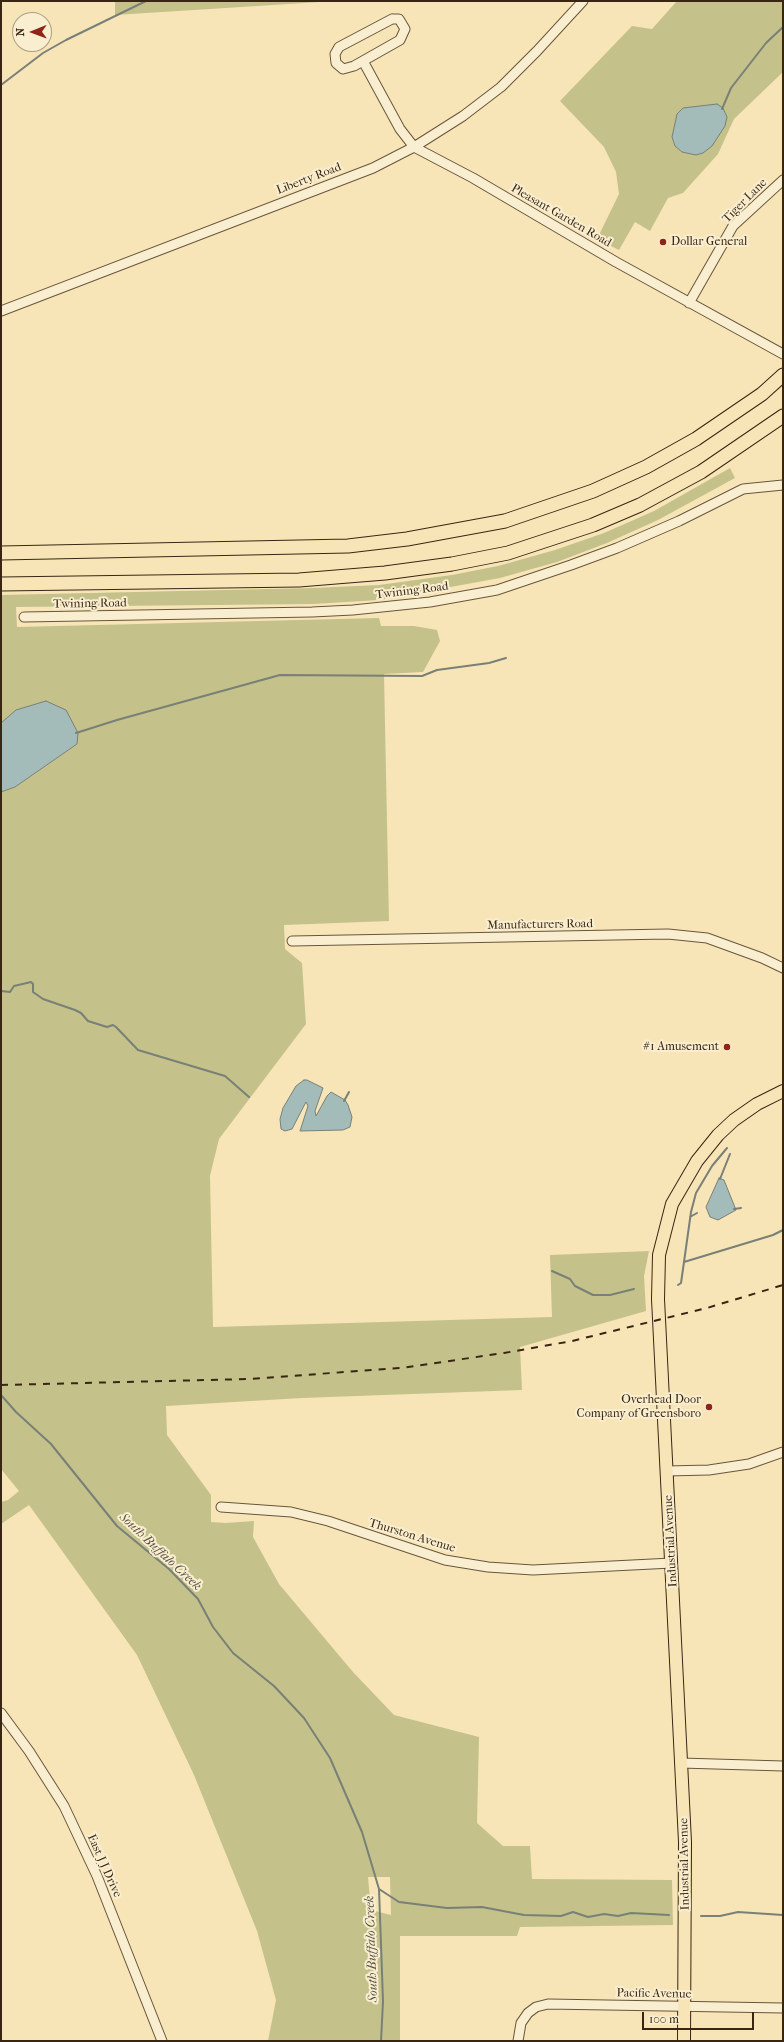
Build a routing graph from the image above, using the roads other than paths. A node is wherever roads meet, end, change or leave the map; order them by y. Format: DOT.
graph roads {
  1 [pos="583,1"];
  2 [pos="363,62"];
  3 [pos="414,147"];
  4 [pos="783,180"];
  5 [pos="689,303"];
  6 [pos="1,311"];
  7 [pos="783,354"];
  8 [pos="783,375"];
  9 [pos="783,416"];
  10 [pos="783,485"];
  11 [pos="1,553"];
  12 [pos="1,584"];
  13 [pos="24,617"];
  14 [pos="292,941"];
  15 [pos="783,968"];
  16 [pos="783,1091"];
  17 [pos="783,1452"];
  18 [pos="667,1471"];
  19 [pos="221,1507"];
  20 [pos="672,1563"];
  21 [pos="1,1713"];
  22 [pos="681,1763"];
  23 [pos="783,1766"];
  24 [pos="685,2007"];
  25 [pos="783,2008"];
  26 [pos="162,2041"];
  27 [pos="518,2041"];
  28 [pos="684,2041"];
  1 -- 3 [label="street, Liberty Road"];
  2 -- 2 [label="street"];
  2 -- 3 [label="street, Pleasant Garden Road"];
  3 -- 5 [label="street, Pleasant Garden Road"];
  3 -- 6 [label="street, Liberty Road"];
  4 -- 5 [label="street, Tiger Lane"];
  5 -- 7 [label="street, Pleasant Garden Road"];
  8 -- 11 [label="highway"];
  9 -- 12 [label="highway"];
  10 -- 13 [label="street, Twining Road"];
  14 -- 15 [label="street, Manufacturers Road"];
  16 -- 18 [label="main road, Industrial Avenue"];
  17 -- 18 [label="street"];
  18 -- 20 [label="main road, Industrial Avenue"];
  19 -- 20 [label="street, Thurston Avenue"];
  20 -- 22 [label="main road, Industrial Avenue"];
  21 -- 26 [label="street, East J J Drive"];
  22 -- 23 [label="street"];
  22 -- 24 [label="main road, Industrial Avenue"];
  24 -- 25 [label="street, Pacific Avenue"];
  24 -- 27 [label="street, Pacific Avenue"];
  24 -- 28 [label="main road, Industrial Avenue"];
}
